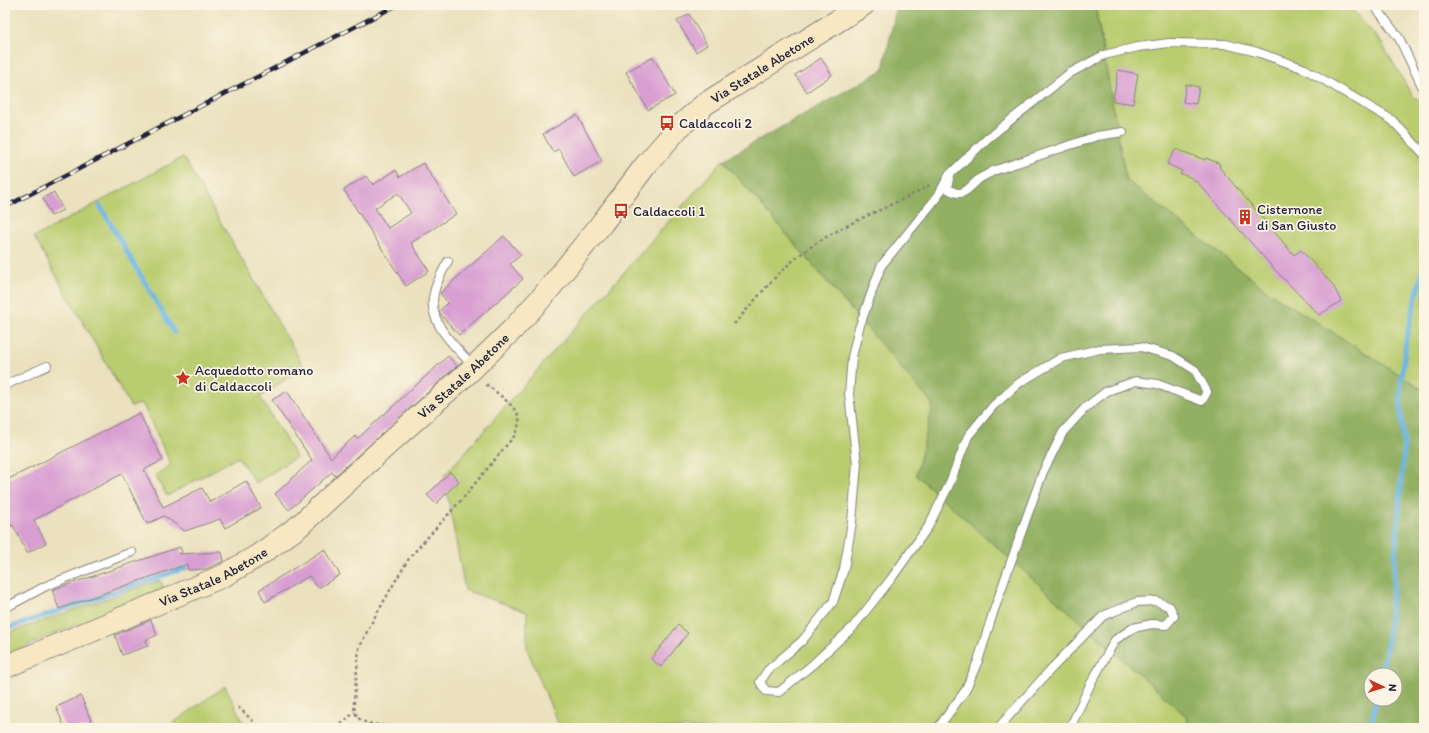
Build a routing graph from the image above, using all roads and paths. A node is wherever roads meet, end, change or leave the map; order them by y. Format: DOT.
graph roads {
  1 [pos="863,5"];
  2 [pos="1374,5"];
  3 [pos="1424,90"];
  4 [pos="1123,132"];
  5 [pos="1424,154"];
  6 [pos="950,175"];
  7 [pos="448,261"];
  8 [pos="734,324"];
  9 [pos="46,366"];
  10 [pos="473,369"];
  11 [pos="5,385"];
  12 [pos="132,552"];
  13 [pos="5,608"];
  14 [pos="5,667"];
  15 [pos="238,707"];
  16 [pos="355,712"];
  17 [pos="396,726"];
  18 [pos="258,728"];
  19 [pos="336,728"];
  20 [pos="938,728"];
  21 [pos="998,728"];
  22 [pos="1070,728"];
  1 -- 10 [label="main road, Via Statale Abetone"];
  2 -- 3 [label="lane"];
  4 -- 6 [label="lane"];
  5 -- 6 [label="lane"];
  6 -- 8 [label="path"];
  6 -- 20 [label="lane"];
  7 -- 10 [label="lane"];
  9 -- 11 [label="lane"];
  10 -- 14 [label="main road, Via Statale Abetone"];
  10 -- 16 [label="path"];
  12 -- 13 [label="lane"];
  15 -- 18 [label="path"];
  16 -- 17 [label="path"];
  16 -- 19 [label="path"];
  21 -- 22 [label="lane"];
}
